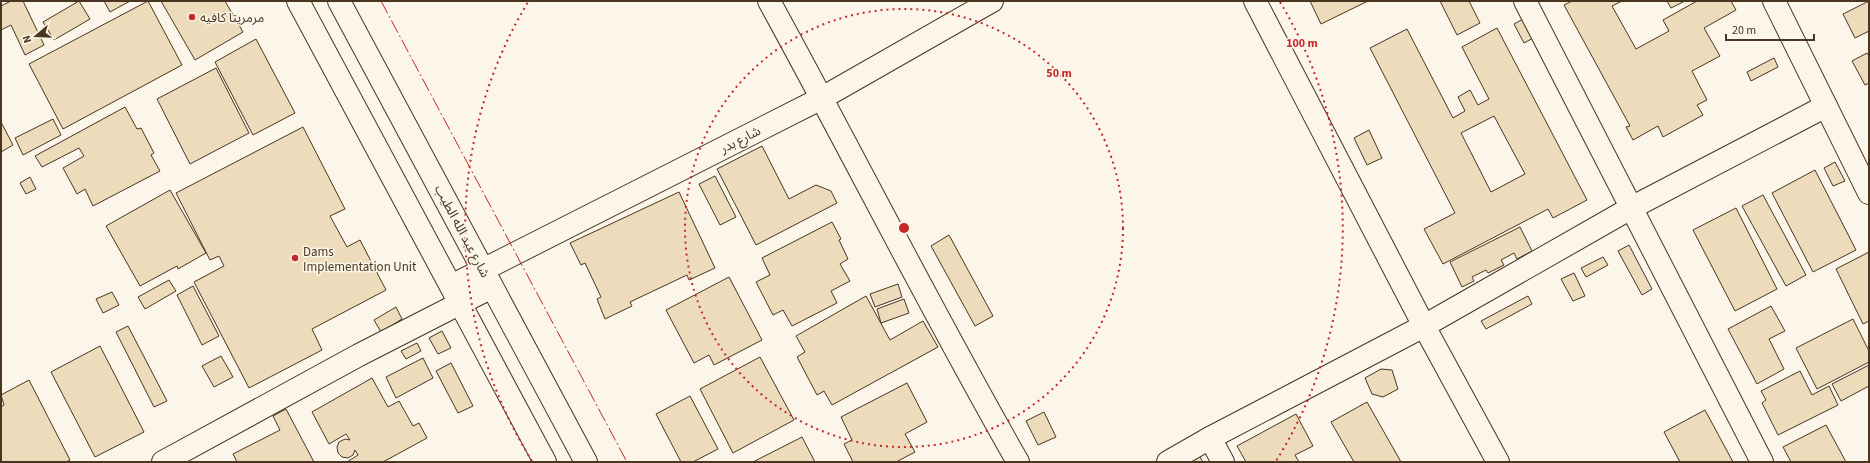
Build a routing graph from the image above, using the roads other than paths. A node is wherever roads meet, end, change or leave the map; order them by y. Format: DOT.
graph roads {
  1 [pos="298,1"];
  2 [pos="339,1"];
  3 [pos="769,1"];
  4 [pos="992,1"];
  5 [pos="1255,1"];
  6 [pos="1525,1"];
  7 [pos="1774,1"];
  8 [pos="822,98"];
  9 [pos="1826,106"];
  10 [pos="1869,193"];
  11 [pos="1631,208"];
  12 [pos="488,278"];
  13 [pos="455,294"];
  14 [pos="1424,326"];
  15 [pos="1210,438"];
  16 [pos="164,462"];
  17 [pos="545,462"];
  18 [pos="586,462"];
  19 [pos="1018,462"];
  20 [pos="1168,462"];
  21 [pos="1223,462"];
  22 [pos="1498,462"];
  23 [pos="1762,462"];
  1 -- 13 [label="street"];
  2 -- 12 [label="street, شارع عبد الله الطيب"];
  3 -- 8 [label="street"];
  4 -- 8 [label="street, شارع بدر"];
  5 -- 14 [label="street"];
  6 -- 11 [label="street"];
  7 -- 9 [label="street"];
  8 -- 12 [label="street, شارع بدر"];
  8 -- 19 [label="street"];
  9 -- 10 [label="street"];
  9 -- 11 [label="street"];
  11 -- 14 [label="street"];
  11 -- 23 [label="street"];
  12 -- 13 [label="street, شارع بدر"];
  12 -- 18 [label="street, شارع عبد الله الطيب"];
  13 -- 16 [label="street, شارع بدر"];
  13 -- 17 [label="street"];
  14 -- 15 [label="street"];
  14 -- 22 [label="street"];
  15 -- 20 [label="street"];
  15 -- 21 [label="street"];
}
